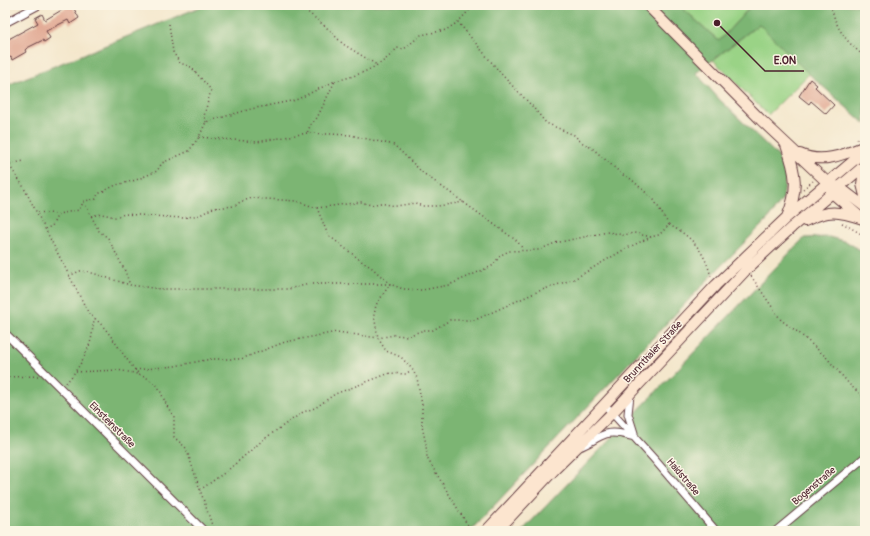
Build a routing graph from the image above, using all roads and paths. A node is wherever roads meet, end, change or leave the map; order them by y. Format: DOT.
graph roads {
  1 [pos="39,5"];
  2 [pos="299,5"];
  3 [pos="474,5"];
  4 [pos="647,5"];
  5 [pos="831,5"];
  6 [pos="458,22"];
  7 [pos="5,23"];
  8 [pos="169,24"];
  9 [pos="865,57"];
  10 [pos="376,65"];
  11 [pos="335,81"];
  12 [pos="206,122"];
  13 [pos="307,133"];
  14 [pos="200,137"];
  15 [pos="785,142"];
  16 [pos="865,146"];
  17 [pos="794,151"];
  18 [pos="865,151"];
  19 [pos="5,159"];
  20 [pos="24,161"];
  21 [pos="10,164"];
  22 [pos="865,165"];
  23 [pos="813,181"];
  24 [pos="828,183"];
  25 [pos="806,187"];
  26 [pos="836,190"];
  27 [pos="865,196"];
  28 [pos="84,201"];
  29 [pos="464,202"];
  30 [pos="865,207"];
  31 [pos="317,208"];
  32 [pos="37,212"];
  33 [pos="58,214"];
  34 [pos="91,216"];
  35 [pos="786,218"];
  36 [pos="864,220"];
  37 [pos="836,222"];
  38 [pos="669,224"];
  39 [pos="792,227"];
  40 [pos="45,229"];
  41 [pos="865,236"];
  42 [pos="651,237"];
  43 [pos="523,249"];
  44 [pos="746,270"];
  45 [pos="69,276"];
  46 [pos="711,276"];
  47 [pos="390,284"];
  48 [pos="130,285"];
  49 [pos="95,318"];
  50 [pos="5,333"];
  51 [pos="378,338"];
  52 [pos="412,369"];
  53 [pos="135,370"];
  54 [pos="76,372"];
  55 [pos="140,375"];
  56 [pos="48,376"];
  57 [pos="5,377"];
  58 [pos="61,388"];
  59 [pos="631,392"];
  60 [pos="865,398"];
  61 [pos="604,404"];
  62 [pos="613,412"];
  63 [pos="635,437"];
  64 [pos="578,447"];
  65 [pos="865,457"];
  66 [pos="200,490"];
  67 [pos="204,531"];
  68 [pos="214,531"];
  69 [pos="474,531"];
  70 [pos="486,531"];
  71 [pos="498,531"];
  72 [pos="716,531"];
  73 [pos="776,531"];
  1 -- 7 [label="street"];
  2 -- 10 [label="path"];
  3 -- 6 [label="path"];
  4 -- 15 [label="main road"];
  5 -- 9 [label="path"];
  6 -- 10 [label="path"];
  6 -- 38 [label="path"];
  8 -- 12 [label="path"];
  10 -- 11 [label="path"];
  11 -- 12 [label="path"];
  11 -- 13 [label="path"];
  12 -- 14 [label="path"];
  13 -- 14 [label="path"];
  13 -- 29 [label="path"];
  14 -- 28 [label="path"];
  15 -- 17 [label="main road"];
  15 -- 35 [label="main road"];
  16 -- 17 [label="main road"];
  17 -- 24 [label="main road"];
  18 -- 24 [label="main road, Brunnthaler Straße"];
  19 -- 21 [label="path"];
  20 -- 21 [label="path"];
  21 -- 32 [label="path"];
  22 -- 26 [label="main road, Brunnthaler Straße"];
  22 -- 27 [label="main road"];
  23 -- 25 [label="path"];
  24 -- 26 [label="main road"];
  24 -- 35 [label="main road, Brunnthaler Straße"];
  26 -- 30 [label="main road"];
  26 -- 36 [label="main road"];
  26 -- 39 [label="main road, Brunnthaler Straße"];
  28 -- 33 [label="path"];
  28 -- 34 [label="path"];
  29 -- 31 [label="path"];
  29 -- 43 [label="path"];
  31 -- 34 [label="path"];
  31 -- 47 [label="path"];
  32 -- 33 [label="path"];
  32 -- 40 [label="path"];
  33 -- 40 [label="path"];
  34 -- 48 [label="path"];
  35 -- 61 [label="main road, Brunnthaler Straße"];
  36 -- 39 [label="main road"];
  37 -- 41 [label="path"];
  38 -- 42 [label="path"];
  38 -- 46 [label="path"];
  39 -- 44 [label="main road, Brunnthaler Straße"];
  40 -- 45 [label="path"];
  42 -- 43 [label="path"];
  42 -- 51 [label="path"];
  43 -- 47 [label="path"];
  44 -- 59 [label="main road, Brunnthaler Straße"];
  44 -- 60 [label="path"];
  45 -- 48 [label="path"];
  45 -- 49 [label="path"];
  47 -- 48 [label="path"];
  47 -- 51 [label="path"];
  49 -- 53 [label="path"];
  49 -- 54 [label="path"];
  50 -- 56 [label="street, Einsteinstraße"];
  51 -- 52 [label="path"];
  51 -- 53 [label="path"];
  52 -- 66 [label="path"];
  52 -- 69 [label="path"];
  53 -- 55 [label="path"];
  54 -- 55 [label="path"];
  54 -- 58 [label="path"];
  55 -- 66 [label="path"];
  56 -- 57 [label="path"];
  56 -- 58 [label="street, Einsteinstraße"];
  58 -- 67 [label="street, Einsteinstraße"];
  59 -- 62 [label="main road, Brunnthaler Straße"];
  59 -- 63 [label="street, Haidstraße"];
  61 -- 62 [label="street, Haidstraße"];
  61 -- 70 [label="main road, Brunnthaler Straße"];
  62 -- 63 [label="street, Haidstraße"];
  62 -- 64 [label="main road, Brunnthaler Straße"];
  63 -- 64 [label="street"];
  63 -- 72 [label="street, Haidstraße"];
  64 -- 71 [label="main road, Brunnthaler Straße"];
  65 -- 73 [label="street, Bogenstraße"];
  66 -- 68 [label="path"];
}
